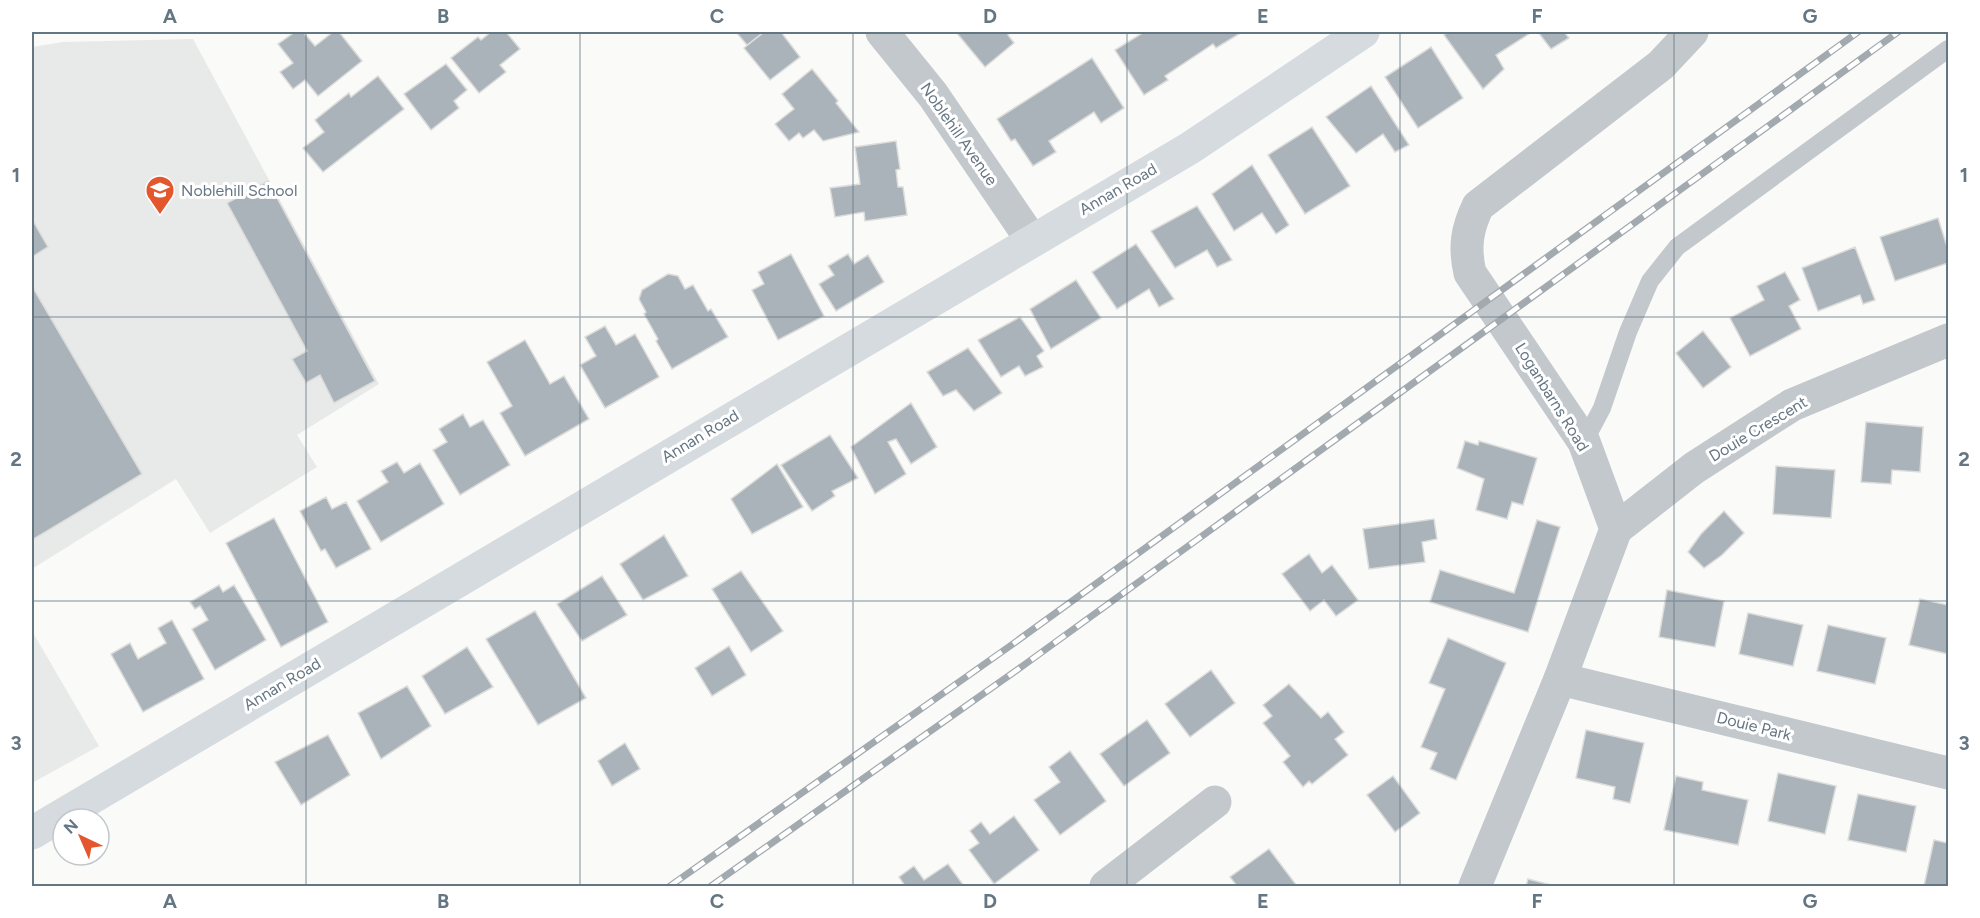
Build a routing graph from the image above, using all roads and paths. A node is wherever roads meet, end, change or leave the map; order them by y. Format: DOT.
graph roads {
  1 [pos="882,32"];
  2 [pos="1364,32"];
  3 [pos="1692,32"];
  4 [pos="1948,49"];
  5 [pos="1031,239"];
  6 [pos="1948,340"];
  7 [pos="1584,442"];
  8 [pos="1616,529"];
  9 [pos="1560,679"];
  10 [pos="1948,773"];
  11 [pos="1215,802"];
  12 [pos="32,833"];
  13 [pos="1119,883"];
  14 [pos="1475,886"];
  1 -- 5 [label="street, Noblehill Avenue"];
  2 -- 5 [label="main road, Annan Road"];
  3 -- 7 [label="street, Loganbarns Road"];
  4 -- 7 [label="lane"];
  5 -- 12 [label="main road, Annan Road"];
  6 -- 8 [label="street, Douie Crescent"];
  7 -- 8 [label="street, Loganbarns Road"];
  8 -- 9 [label="street"];
  9 -- 10 [label="street, Douie Park"];
  9 -- 14 [label="street"];
  11 -- 13 [label="street"];
}
